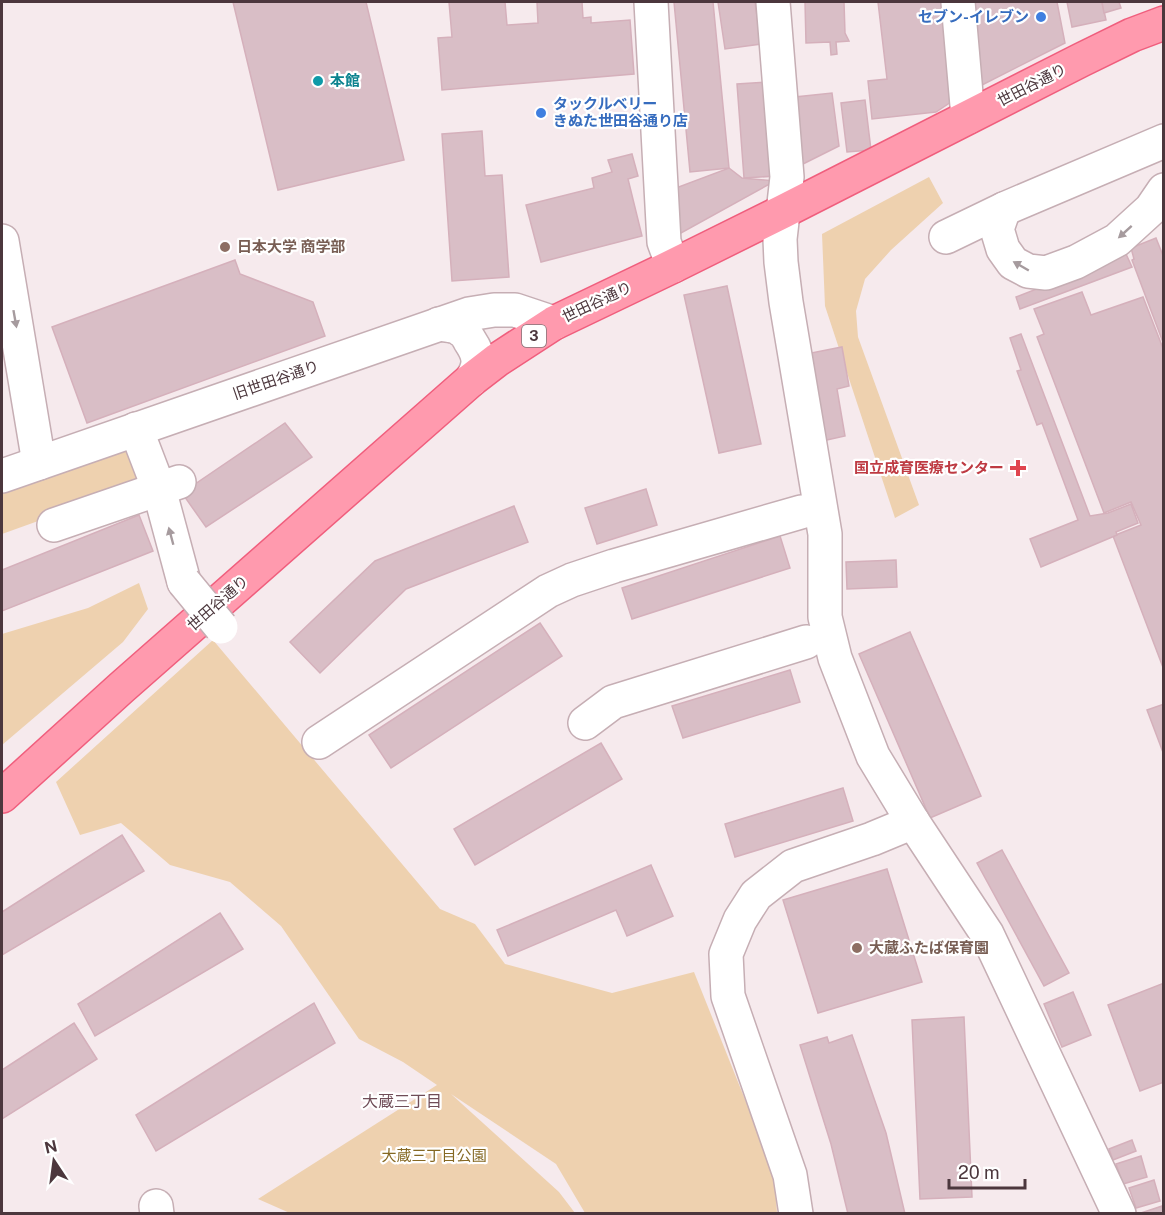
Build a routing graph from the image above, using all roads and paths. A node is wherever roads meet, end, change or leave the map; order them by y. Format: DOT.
graph roads {
  1 [pos="651,2"];
  2 [pos="773,2"];
  3 [pos="958,2"];
  4 [pos="1164,23"];
  5 [pos="968,117"];
  6 [pos="1164,141"];
  7 [pos="1164,190"];
  8 [pos="1004,209"];
  9 [pos="782,212"];
  10 [pos="946,237"];
  11 [pos="2,240"];
  12 [pos="673,266"];
  13 [pos="554,323"];
  14 [pos="439,324"];
  15 [pos="12,371"];
  16 [pos="471,380"];
  17 [pos="136,429"];
  18 [pos="39,463"];
  19 [pos="2,476"];
  20 [pos="169,485"];
  21 [pos="801,512"];
  22 [pos="54,525"];
  23 [pos="221,627"];
  24 [pos="806,642"];
  25 [pos="585,723"];
  26 [pos="319,742"];
  27 [pos="2,796"];
  28 [pos="913,822"];
  29 [pos="796,1214"];
  30 [pos="1119,1214"];
  1 -- 12 [label="street"];
  2 -- 9 [label="street"];
  3 -- 5 [label="street"];
  4 -- 5 [label="main road, 世田谷通り / 3"];
  5 -- 9 [label="main road, 世田谷通り / 3"];
  6 -- 8 [label="street"];
  7 -- 8 [label="street, one-way"];
  8 -- 10 [label="street"];
  9 -- 12 [label="main road, 世田谷通り / 3"];
  9 -- 28 [label="street"];
  11 -- 15 [label="street, one-way"];
  12 -- 13 [label="main road, 世田谷通り / 3"];
  13 -- 14 [label="street, 旧世田谷通り"];
  13 -- 16 [label="main road, 世田谷通り / 3"];
  14 -- 16 [label="street"];
  14 -- 17 [label="street, 旧世田谷通り"];
  15 -- 18 [label="street"];
  16 -- 27 [label="main road, 世田谷通り / 3"];
  17 -- 18 [label="street, 旧世田谷通り"];
  17 -- 20 [label="street"];
  18 -- 19 [label="street, 旧世田谷通り"];
  20 -- 22 [label="street"];
  23 -- 20 [label="street, one-way, bridge"];
  21 -- 26 [label="street"];
  24 -- 25 [label="street"];
  28 -- 29 [label="street"];
  28 -- 30 [label="street"];
}
